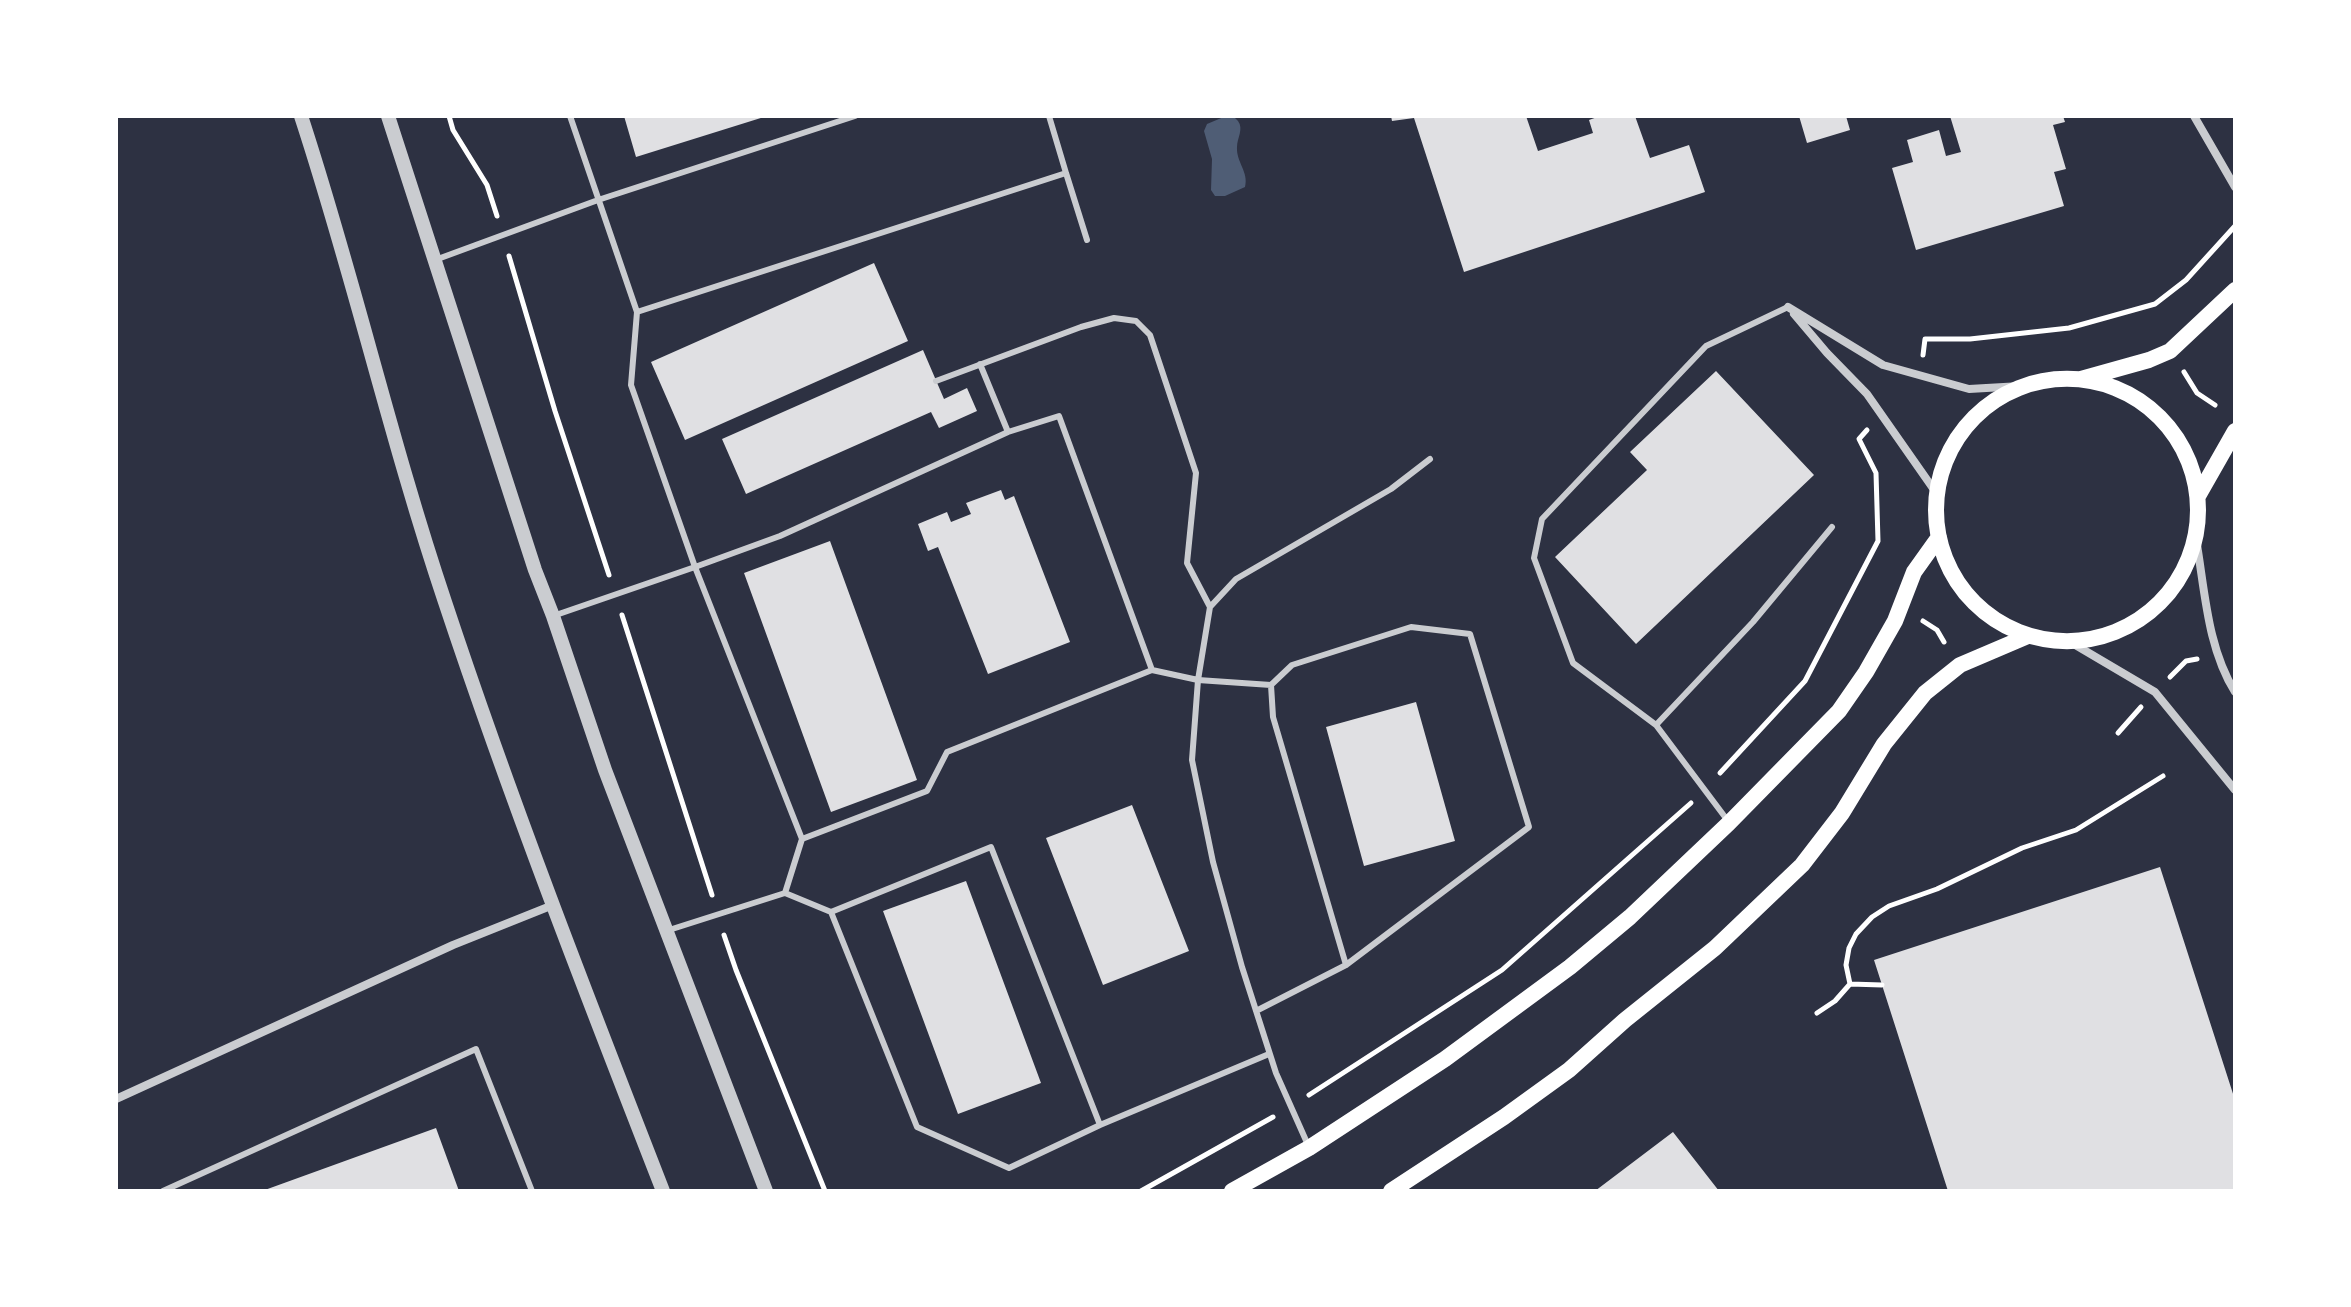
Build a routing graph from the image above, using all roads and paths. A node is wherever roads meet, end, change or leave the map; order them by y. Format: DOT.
graph roads {
  1 [pos="301,116"];
  2 [pos="388,116"];
  3 [pos="449,116"];
  4 [pos="570,116"];
  5 [pos="855,116"];
  6 [pos="1049,116"];
  7 [pos="2194,116"];
  8 [pos="1066,173"];
  9 [pos="2235,187"];
  10 [pos="598,200"];
  11 [pos="2235,226"];
  12 [pos="502,235"];
  13 [pos="1087,240"];
  14 [pos="435,260"];
  15 [pos="2235,290"];
  16 [pos="1788,307"];
  17 [pos="637,312"];
  18 [pos="980,364"];
  19 [pos="2183,371"];
  20 [pos="1918,374"];
  21 [pos="2081,379"];
  22 [pos="936,381"];
  23 [pos="2021,386"];
  24 [pos="2215,405"];
  25 [pos="1885,418"];
  26 [pos="2235,431"];
  27 [pos="1008,432"];
  28 [pos="1430,459"];
  29 [pos="1937,494"];
  30 [pos="2198,496"];
  31 [pos="1832,527"];
  32 [pos="1939,537"];
  33 [pos="2196,539"];
  34 [pos="695,567"];
  35 [pos="615,595"];
  36 [pos="1210,607"];
  37 [pos="553,616"];
  38 [pos="1918,619"];
  39 [pos="2028,636"];
  40 [pos="1944,642"];
  41 [pos="2072,643"];
  42 [pos="1152,670"];
  43 [pos="1198,680"];
  44 [pos="1271,685"];
  45 [pos="2235,692"];
  46 [pos="1656,725"];
  47 [pos="2163,776"];
  48 [pos="1704,789"];
  49 [pos="2235,790"];
  50 [pos="1729,823"];
  51 [pos="802,839"];
  52 [pos="785,893"];
  53 [pos="553,905"];
  54 [pos="831,912"];
  55 [pos="718,914"];
  56 [pos="665,931"];
  57 [pos="1346,965"];
  58 [pos="1850,984"];
  59 [pos="1882,985"];
  60 [pos="1256,1011"];
  61 [pos="1817,1013"];
  62 [pos="1269,1054"];
  63 [pos="116,1099"];
  64 [pos="1290,1106"];
  65 [pos="1100,1125"];
  66 [pos="1309,1148"];
  67 [pos="163,1191"];
  68 [pos="532,1191"];
  69 [pos="663,1191"];
  70 [pos="766,1191"];
  71 [pos="825,1191"];
  72 [pos="1141,1191"];
  73 [pos="1232,1191"];
  74 [pos="1391,1191"];
  1 -- 53 [label="street"];
  2 -- 14 [label="street"];
  3 -- 12 [label="path"];
  4 -- 10 [label="lane"];
  5 -- 10 [label="lane"];
  6 -- 8 [label="lane"];
  7 -- 9 [label="street"];
  8 -- 13 [label="lane"];
  8 -- 17 [label="lane"];
  10 -- 12 [label="lane"];
  10 -- 17 [label="lane"];
  11 -- 20 [label="path"];
  12 -- 14 [label="lane"];
  12 -- 35 [label="path"];
  14 -- 37 [label="street"];
  15 -- 21 [label="main road"];
  16 -- 20 [label="street"];
  16 -- 25 [label="street"];
  16 -- 46 [label="lane"];
  17 -- 34 [label="lane"];
  18 -- 22 [label="lane"];
  18 -- 27 [label="lane"];
  18 -- 36 [label="lane"];
  19 -- 24 [label="path"];
  20 -- 23 [label="street"];
  21 -- 23 [label="main road"];
  21 -- 30 [label="main road"];
  23 -- 29 [label="main road"];
  25 -- 29 [label="street"];
  25 -- 48 [label="path"];
  26 -- 30 [label="main road"];
  27 -- 34 [label="lane"];
  27 -- 42 [label="lane"];
  28 -- 36 [label="lane"];
  29 -- 32 [label="main road"];
  30 -- 33 [label="main road"];
  31 -- 46 [label="lane"];
  32 -- 39 [label="main road"];
  32 -- 50 [label="main road"];
  33 -- 41 [label="main road"];
  33 -- 45 [label="street"];
  34 -- 35 [label="lane"];
  34 -- 51 [label="lane"];
  35 -- 37 [label="lane"];
  35 -- 55 [label="path"];
  36 -- 43 [label="lane"];
  37 -- 56 [label="street"];
  38 -- 40 [label="path"];
  39 -- 41 [label="main road"];
  39 -- 74 [label="main road"];
  41 -- 49 [label="street"];
  42 -- 43 [label="lane"];
  42 -- 51 [label="lane"];
  43 -- 44 [label="lane"];
  43 -- 60 [label="lane"];
  44 -- 57 [label="lane"];
  44 -- 57 [label="lane"];
  46 -- 48 [label="lane"];
  47 -- 58 [label="path"];
  48 -- 50 [label="lane"];
  48 -- 64 [label="path"];
  50 -- 66 [label="main road"];
  51 -- 52 [label="lane"];
  52 -- 54 [label="lane"];
  52 -- 55 [label="lane"];
  53 -- 63 [label="street"];
  53 -- 69 [label="street"];
  54 -- 65 [label="lane"];
  54 -- 65 [label="lane"];
  55 -- 56 [label="lane"];
  55 -- 71 [label="path"];
  56 -- 70 [label="street"];
  57 -- 60 [label="lane"];
  58 -- 59 [label="path"];
  58 -- 61 [label="path"];
  60 -- 62 [label="lane"];
  62 -- 64 [label="lane"];
  62 -- 65 [label="lane"];
  64 -- 66 [label="lane"];
  64 -- 72 [label="path"];
  66 -- 73 [label="main road"];
  67 -- 68 [label="lane"];
}
